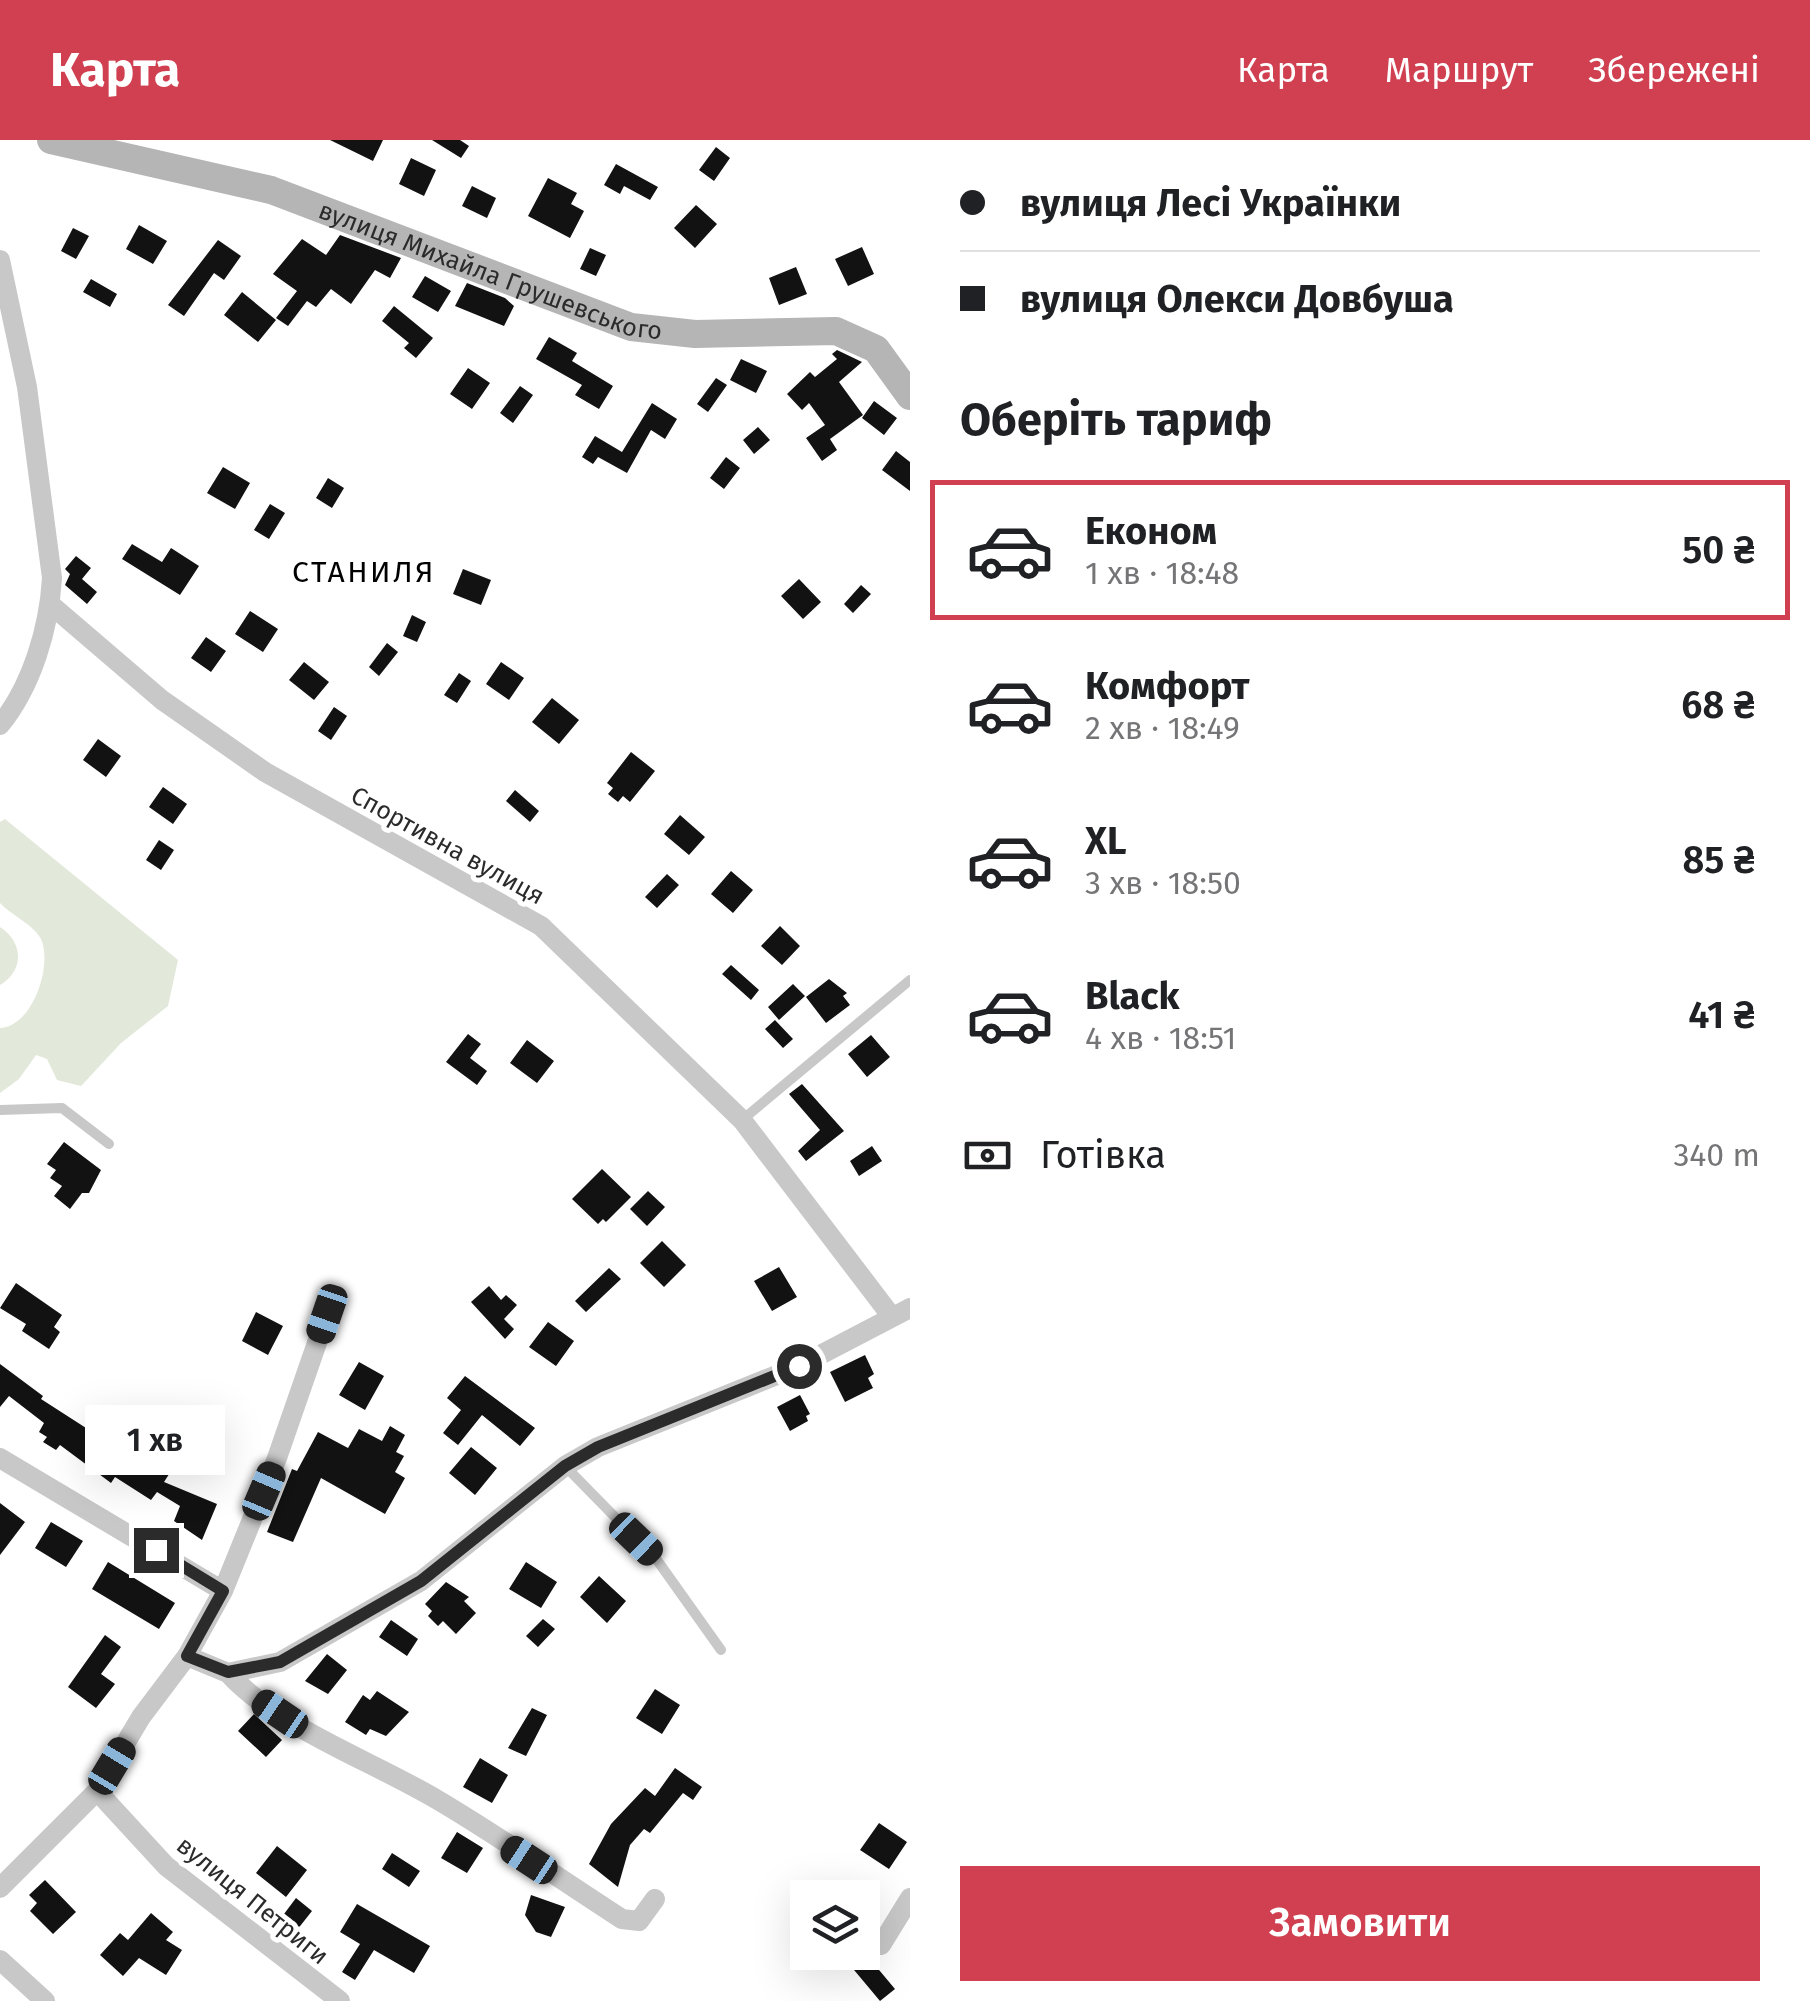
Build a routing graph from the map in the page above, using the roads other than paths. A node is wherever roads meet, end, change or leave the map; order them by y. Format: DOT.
graph roads {
  1 [pos="52,140"];
  2 [pos="0,260"];
  3 [pos="3,298"];
  4 [pos="910,396"];
  5 [pos="50,604"];
  6 [pos="0,725"];
  7 [pos="910,980"];
  8 [pos="0,1110"];
  9 [pos="742,1120"];
  10 [pos="109,1144"];
  11 [pos="901,1313"];
  12 [pos="327,1314"];
  13 [pos="0,1458"];
  14 [pos="565,1466"];
  15 [pos="223,1591"];
  16 [pos="721,1650"];
  17 [pos="187,1656"];
  18 [pos="228,1672"];
  19 [pos="97,1791"];
  20 [pos="0,1888"];
  21 [pos="910,1898"];
  22 [pos="655,1899"];
  23 [pos="881,1945"];
  24 [pos="0,1960"];
  25 [pos="45,2001"];
  26 [pos="340,2001"];
  1 -- 4 [label="street, вулиця Михайла Грушевського"];
  2 -- 3 [label="street"];
  3 -- 5 [label="street"];
  5 -- 6 [label="street"];
  5 -- 9 [label="street, Спортивна вулиця"];
  7 -- 9 [label="lane"];
  8 -- 10 [label="lane"];
  9 -- 11 [label="street, Спортивна вулиця"];
  11 -- 14 [label="street"];
  12 -- 15 [label="street"];
  13 -- 15 [label="street"];
  14 -- 16 [label="lane"];
  14 -- 18 [label="street"];
  15 -- 17 [label="street"];
  17 -- 18 [label="street"];
  17 -- 19 [label="street"];
  18 -- 22 [label="street"];
  19 -- 20 [label="street"];
  19 -- 26 [label="street, вулиця Петриги"];
  21 -- 23 [label="street"];
  24 -- 25 [label="street"];
}
